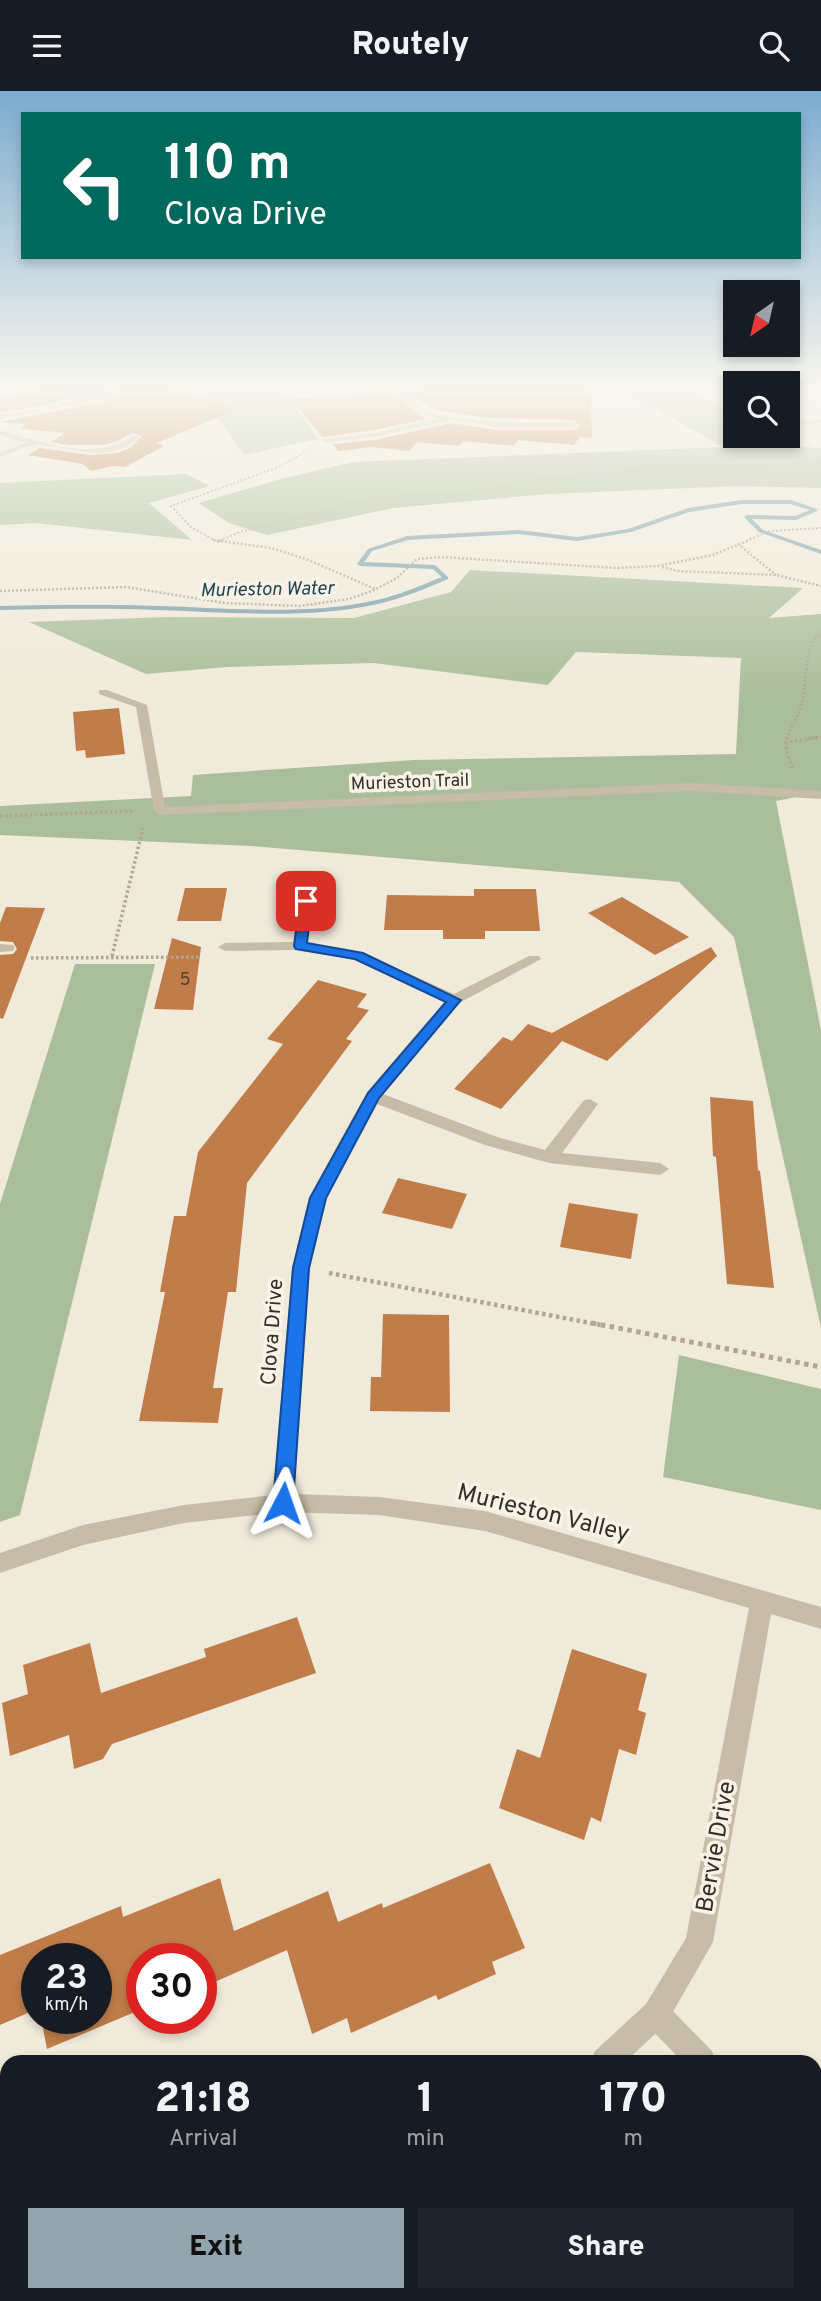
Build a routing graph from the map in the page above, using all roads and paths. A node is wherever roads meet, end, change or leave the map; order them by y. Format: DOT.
graph roads {
  1 [pos="215,490"];
  2 [pos="485,490"];
  3 [pos="821,528"];
  4 [pos="217,542"];
  5 [pos="738,544"];
  6 [pos="657,566"];
  7 [pos="776,575"];
  8 [pos="821,586"];
  9 [pos="376,590"];
  10 [pos="0,591"];
  11 [pos="821,632"];
  12 [pos="103,692"];
  13 [pos="821,737"];
  14 [pos="785,744"];
  15 [pos="798,794"];
  16 [pos="821,795"];
  17 [pos="154,811"];
  18 [pos="0,816"];
  19 [pos="306,901"];
  20 [pos="300,946"];
  21 [pos="225,947"];
  22 [pos="4,948"];
  23 [pos="113,956"];
  24 [pos="534,959"];
  25 [pos="454,1000"];
  26 [pos="373,1096"];
  27 [pos="590,1104"];
  28 [pos="549,1157"];
  29 [pos="660,1169"];
  30 [pos="301,1268"];
  31 [pos="821,1367"];
  32 [pos="283,1503"];
  33 [pos="0,1563"];
  34 [pos="762,1601"];
  35 [pos="821,1618"];
  36 [pos="656,2014"];
  37 [pos="612,2055"];
  38 [pos="696,2055"];
  1 -- 4 [label="path"];
  2 -- 4 [label="path"];
  3 -- 5 [label="path"];
  4 -- 9 [label="path"];
  5 -- 6 [label="path"];
  5 -- 7 [label="path"];
  6 -- 7 [label="path"];
  6 -- 9 [label="path"];
  7 -- 8 [label="path"];
  9 -- 10 [label="path"];
  11 -- 14 [label="path"];
  12 -- 17 [label="street"];
  13 -- 14 [label="path"];
  14 -- 15 [label="path"];
  15 -- 16 [label="street, Murieston Trail"];
  15 -- 17 [label="street, Murieston Trail"];
  17 -- 18 [label="path"];
  17 -- 23 [label="path"];
  19 -- 20 [label="street"];
  20 -- 21 [label="street"];
  20 -- 25 [label="street"];
  21 -- 23 [label="path"];
  22 -- 23 [label="path"];
  24 -- 25 [label="street, Clova Drive"];
  25 -- 26 [label="street, Clova Drive"];
  26 -- 28 [label="street"];
  26 -- 30 [label="street, Clova Drive"];
  27 -- 28 [label="street"];
  28 -- 29 [label="street"];
  30 -- 31 [label="path"];
  30 -- 32 [label="street, Clova Drive"];
  32 -- 33 [label="street, Murieston Valley"];
  32 -- 34 [label="street, Murieston Valley"];
  34 -- 35 [label="street, Murieston Valley"];
  34 -- 36 [label="street, Bervie Drive"];
  36 -- 37 [label="street, Bervie Drive"];
  36 -- 38 [label="street"];
}
